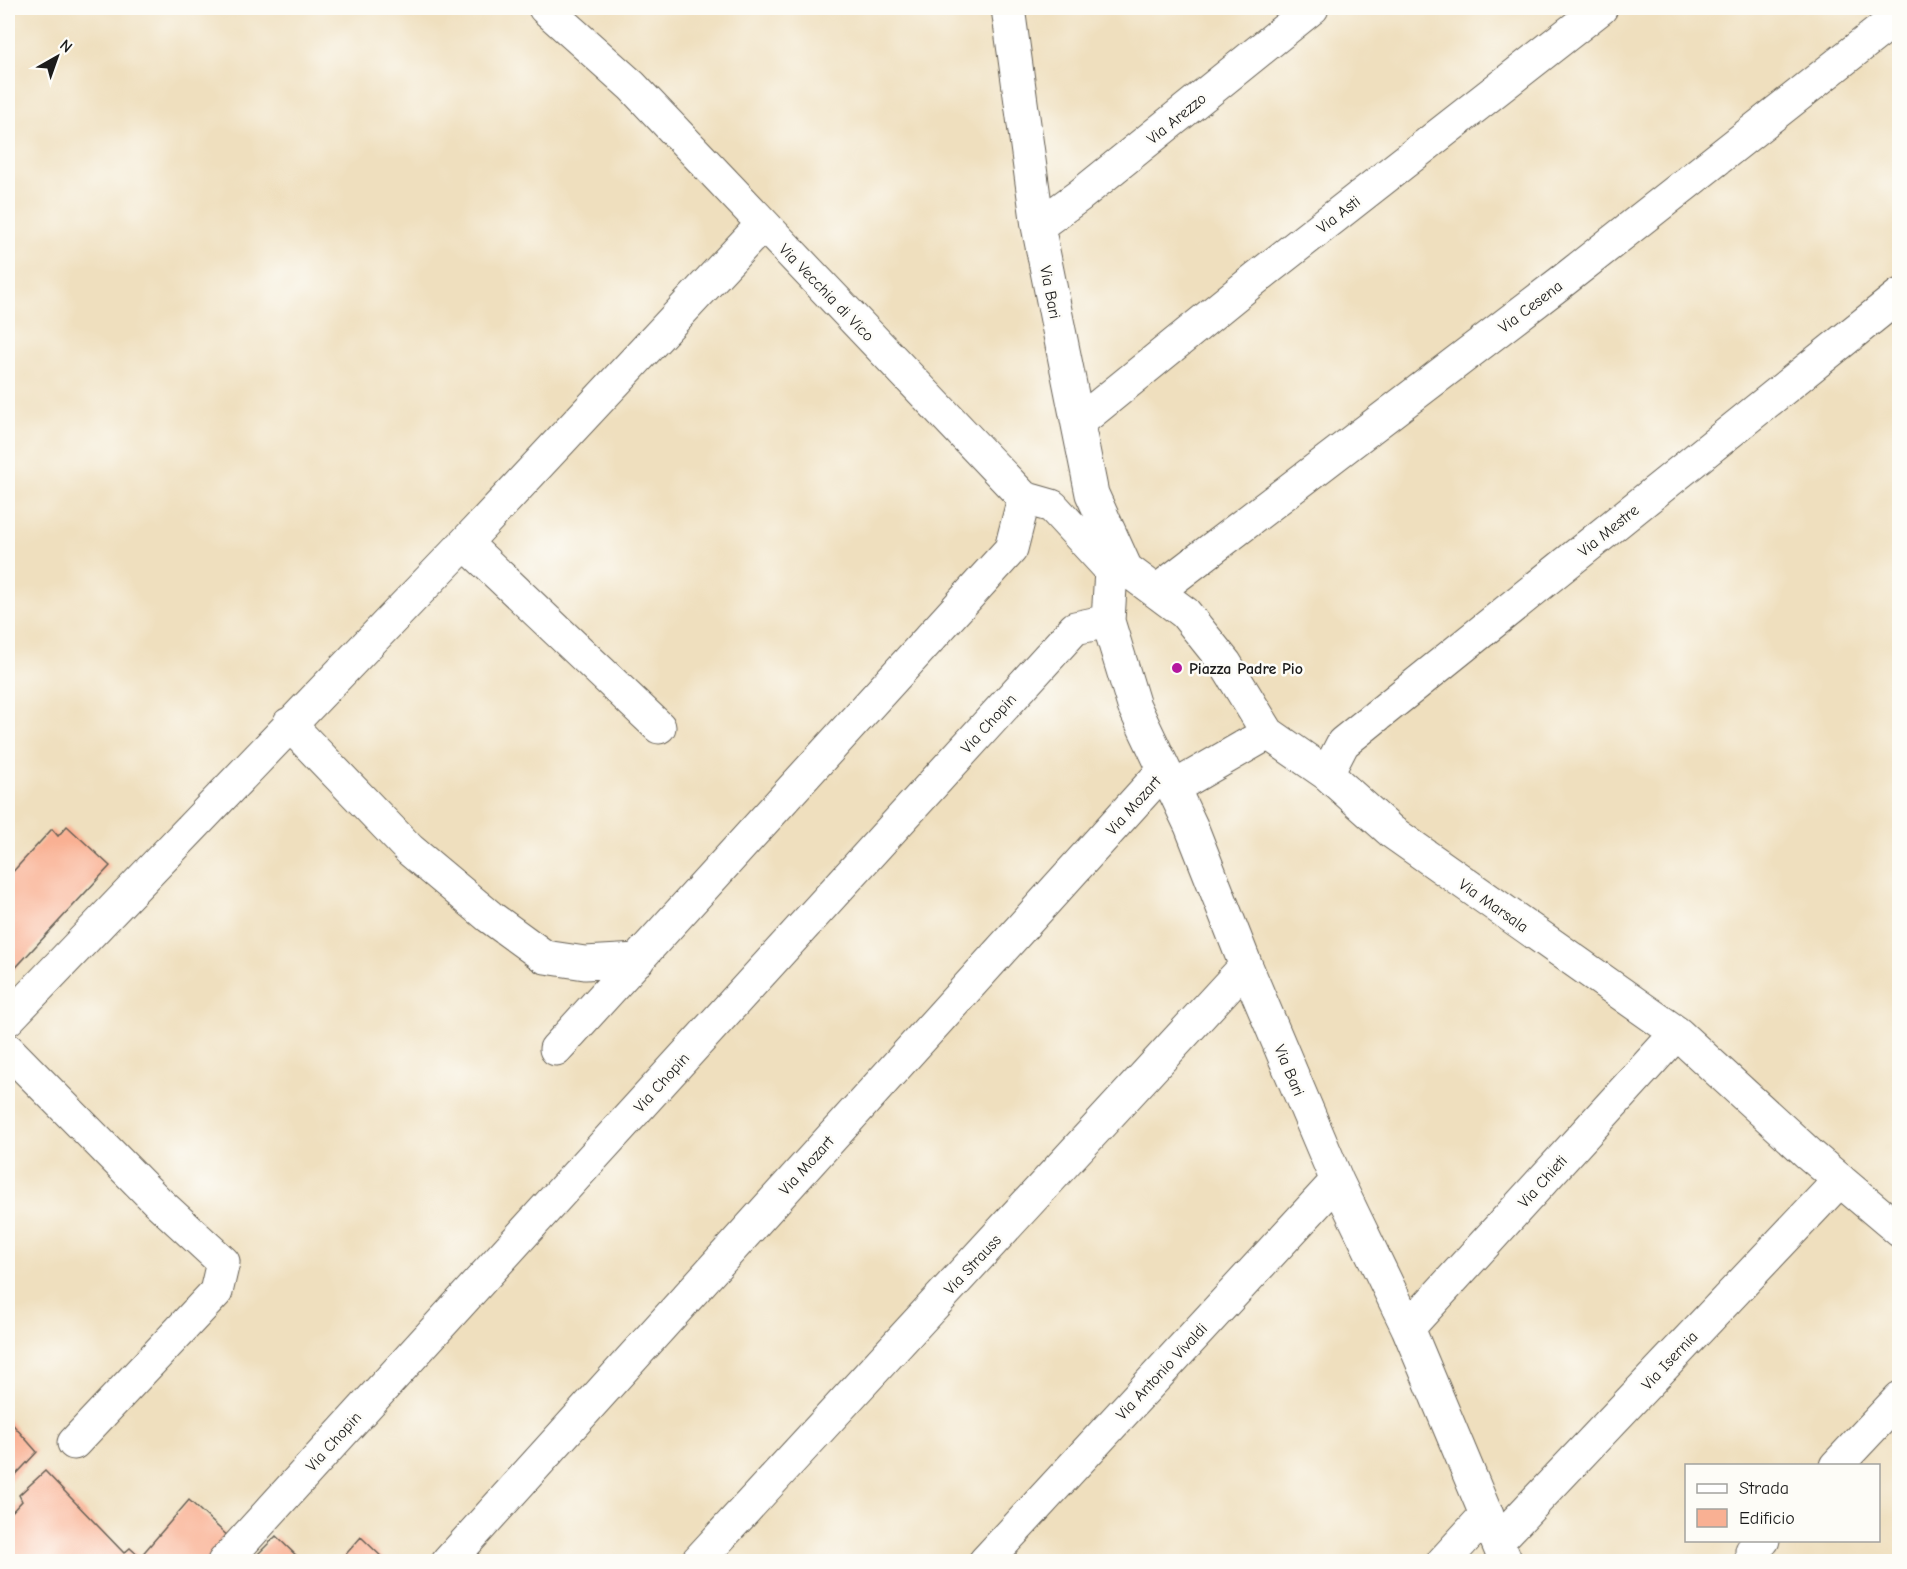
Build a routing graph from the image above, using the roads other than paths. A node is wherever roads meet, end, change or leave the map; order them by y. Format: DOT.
graph roads {
  1 [pos="545,8"];
  2 [pos="1008,8"];
  3 [pos="1312,8"];
  4 [pos="1601,8"];
  5 [pos="1899,15"];
  6 [pos="763,224"];
  7 [pos="1038,226"];
  8 [pos="1899,295"];
  9 [pos="1078,423"];
  10 [pos="1024,498"];
  11 [pos="465,543"];
  12 [pos="1118,569"];
  13 [pos="1157,591"];
  14 [pos="1108,621"];
  15 [pos="288,724"];
  16 [pos="659,727"];
  17 [pos="1268,733"];
  18 [pos="1327,774"];
  19 [pos="1169,779"];
  20 [pos="638,960"];
  21 [pos="1246,966"];
  22 [pos="8,1019"];
  23 [pos="1677,1033"];
  24 [pos="556,1049"];
  25 [pos="8,1050"];
  26 [pos="1840,1180"];
  27 [pos="1337,1181"];
  28 [pos="1899,1231"];
  29 [pos="1408,1329"];
  30 [pos="1899,1398"];
  31 [pos="74,1443"];
  32 [pos="1838,1464"];
  33 [pos="1497,1539"];
  34 [pos="224,1562"];
  35 [pos="448,1562"];
  36 [pos="697,1562"];
  37 [pos="985,1562"];
  38 [pos="1443,1562"];
  1 -- 6 [label="street, Via Vecchia di Vico"];
  2 -- 7 [label="street, Via Bari"];
  3 -- 7 [label="street, Via Arezzo"];
  4 -- 9 [label="street, Via Asti"];
  5 -- 13 [label="street, Via Cesena"];
  6 -- 10 [label="street, Via Vecchia di Vico"];
  6 -- 11 [label="street"];
  7 -- 9 [label="street, Via Bari"];
  8 -- 18 [label="street, Via Mestre"];
  9 -- 12 [label="street, Via Bari"];
  10 -- 12 [label="street, Via Vecchia di Vico"];
  10 -- 20 [label="street"];
  11 -- 15 [label="street"];
  11 -- 16 [label="street"];
  12 -- 13 [label="street, Via Marsala"];
  12 -- 14 [label="street, Via Bari"];
  13 -- 17 [label="street, Via Marsala"];
  14 -- 19 [label="street, Via Bari"];
  14 -- 34 [label="street, Via Chopin"];
  15 -- 20 [label="street"];
  15 -- 22 [label="street"];
  17 -- 18 [label="street, Via Marsala"];
  17 -- 19 [label="street, Via Mozart"];
  18 -- 23 [label="street, Via Marsala"];
  19 -- 21 [label="street, Via Bari"];
  19 -- 35 [label="street, Via Mozart"];
  20 -- 24 [label="street"];
  21 -- 27 [label="street, Via Bari"];
  21 -- 36 [label="street, Via Strauss"];
  23 -- 26 [label="street, Via Marsala"];
  23 -- 29 [label="street, Via Chieti"];
  25 -- 31 [label="street"];
  26 -- 28 [label="street, Via Marsala"];
  26 -- 33 [label="street, Via Isernia"];
  27 -- 29 [label="street, Via Bari"];
  27 -- 37 [label="street, Via Antonio Vivaldi"];
  29 -- 33 [label="street, Via Bari"];
  30 -- 32 [label="street"];
  33 -- 38 [label="street, Via Isernia"];
}
